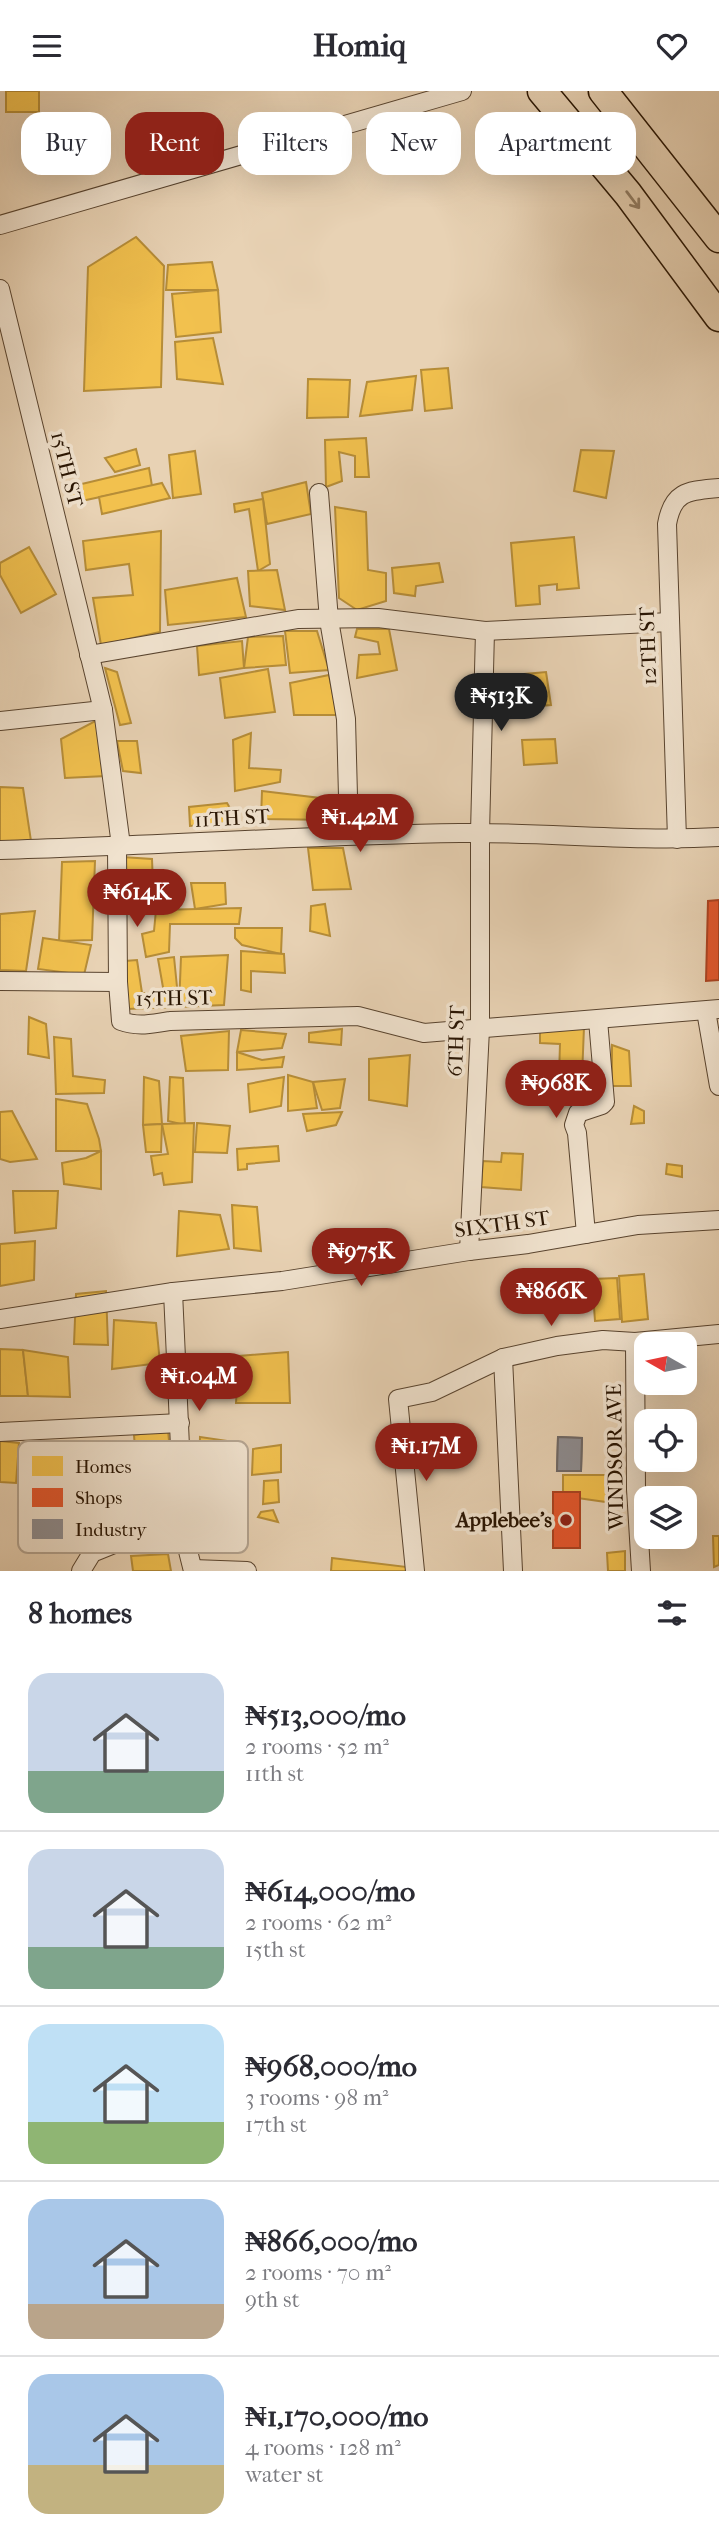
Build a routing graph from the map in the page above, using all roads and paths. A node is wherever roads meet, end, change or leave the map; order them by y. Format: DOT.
graph roads {
  1 [pos="462,91"];
  2 [pos="542,91"];
  3 [pos="603,91"];
  4 [pos="0,225"];
  5 [pos="719,238"];
  6 [pos="0,289"];
  7 [pos="719,317"];
  8 [pos="719,488"];
  9 [pos="320,493"];
  10 [pos="329,619"];
  11 [pos="670,622"];
  12 [pos="485,631"];
  13 [pos="89,655"];
  14 [pos="103,710"];
  15 [pos="0,721"];
  16 [pos="480,833"];
  17 [pos="349,835"];
  18 [pos="719,837"];
  19 [pos="677,839"];
  20 [pos="117,847"];
  21 [pos="0,850"];
  22 [pos="0,981"];
  23 [pos="118,982"];
  24 [pos="712,1010"];
  25 [pos="598,1020"];
  26 [pos="480,1029"];
  27 [pos="719,1086"];
  28 [pos="719,1220"];
  29 [pos="586,1234"];
  30 [pos="469,1251"];
  31 [pos="173,1292"];
  32 [pos="0,1319"];
  33 [pos="719,1334"];
  34 [pos="697,1336"];
  35 [pos="634,1342"];
  36 [pos="503,1358"];
  37 [pos="635,1395"];
  38 [pos="180,1423"];
  39 [pos="0,1432"];
  40 [pos="181,1441"];
  41 [pos="92,1553"];
  42 [pos="189,1553"];
  43 [pos="193,1570"];
  44 [pos="80,1571"];
  45 [pos="247,1571"];
  46 [pos="415,1571"];
  47 [pos="513,1571"];
  48 [pos="641,1571"];
  1 -- 4 [label="street"];
  2 -- 7 [label="main road, one-way"];
  3 -- 5 [label="main road"];
  6 -- 13 [label="street, 15TH ST"];
  8 -- 11 [label="street, 12TH ST"];
  9 -- 10 [label="street"];
  10 -- 12 [label="street"];
  10 -- 13 [label="street"];
  10 -- 17 [label="street"];
  11 -- 12 [label="street"];
  11 -- 19 [label="street, 12TH ST"];
  12 -- 16 [label="street, 6TH ST"];
  13 -- 14 [label="street, 15TH ST"];
  14 -- 15 [label="street"];
  14 -- 20 [label="street, 15TH ST"];
  16 -- 17 [label="street, 11TH ST"];
  16 -- 19 [label="street, 11TH ST"];
  16 -- 26 [label="street, 6TH ST"];
  17 -- 20 [label="street, 11TH ST"];
  18 -- 19 [label="street, 11TH ST"];
  20 -- 21 [label="street, 11TH ST"];
  20 -- 23 [label="street, 15TH ST"];
  22 -- 23 [label="street"];
  23 -- 26 [label="street, 15TH ST"];
  24 -- 25 [label="street, 15TH ST"];
  24 -- 27 [label="street"];
  25 -- 26 [label="street, 15TH ST"];
  25 -- 29 [label="street"];
  26 -- 30 [label="street, 6TH ST"];
  28 -- 29 [label="street, SIXTH ST"];
  29 -- 30 [label="street, SIXTH ST"];
  30 -- 31 [label="street, SIXTH ST"];
  31 -- 32 [label="street, SIXTH ST"];
  31 -- 38 [label="street"];
  33 -- 34 [label="street"];
  35 -- 36 [label="street"];
  36 -- 46 [label="street"];
  36 -- 47 [label="street"];
  37 -- 48 [label="street, WINDSOR AVE"];
  38 -- 39 [label="street"];
  38 -- 40 [label="street"];
  41 -- 44 [label="street"];
  42 -- 43 [label="street"];
  43 -- 45 [label="street"];
}
